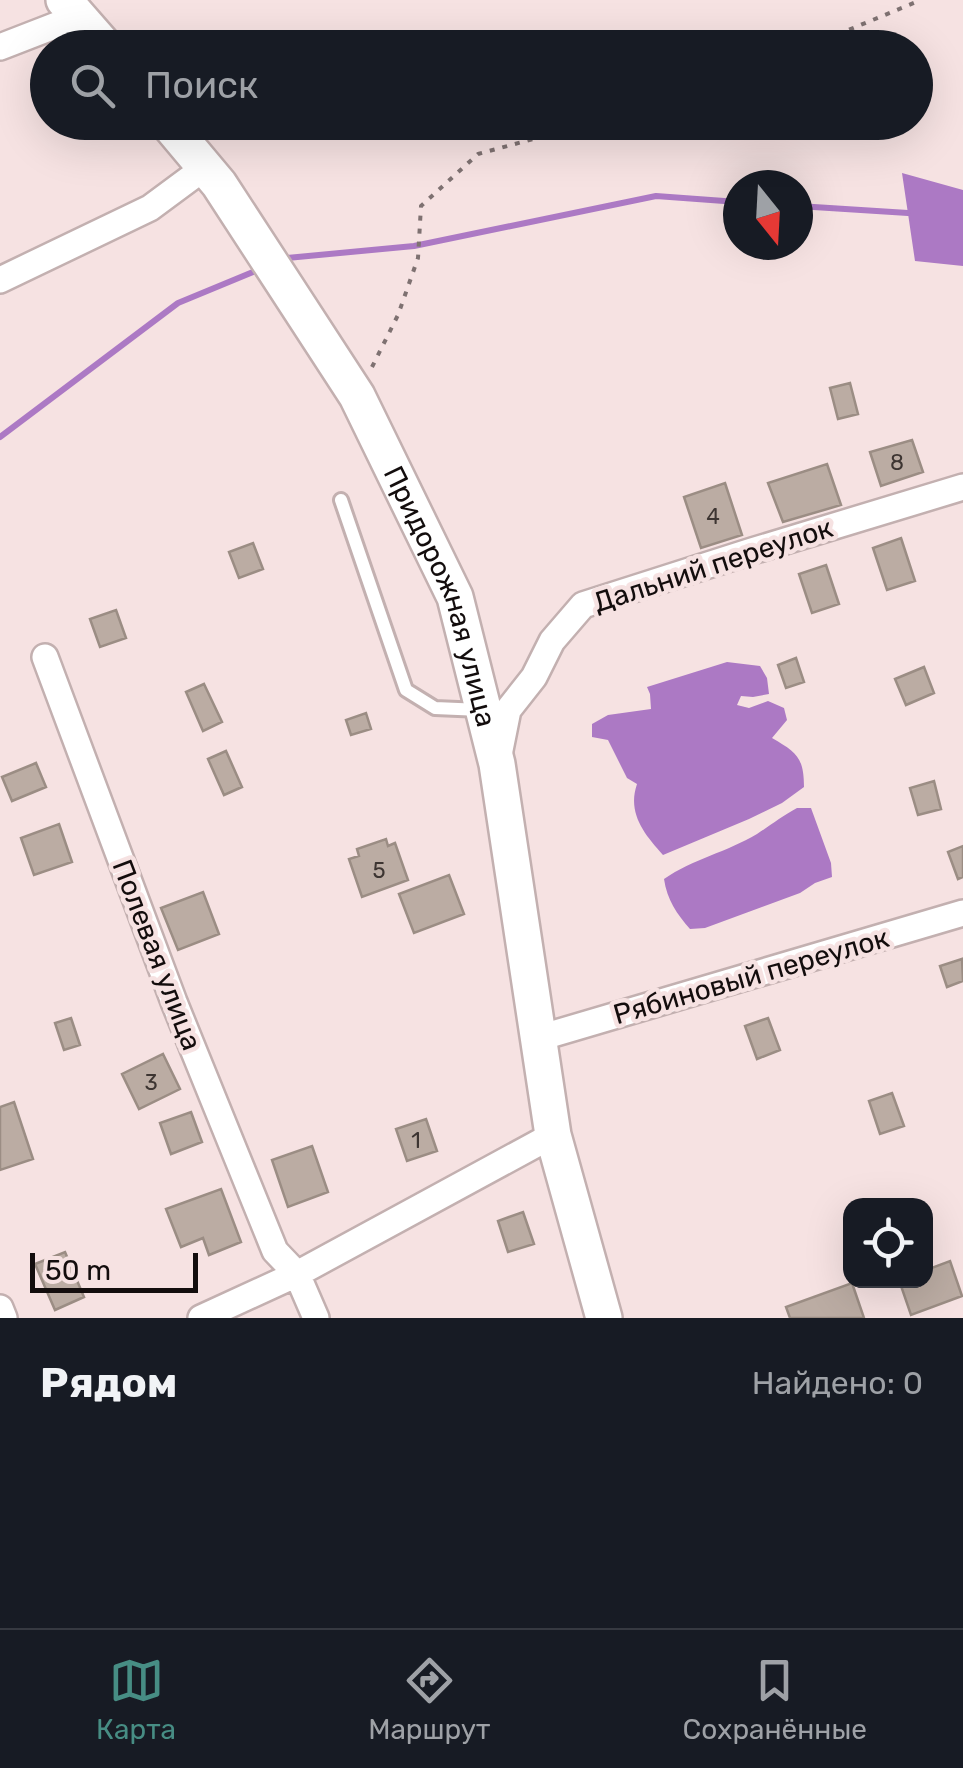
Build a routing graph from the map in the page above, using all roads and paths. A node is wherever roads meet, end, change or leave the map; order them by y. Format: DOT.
graph roads {
  1 [pos="920,0"];
  2 [pos="77,8"];
  3 [pos="34,30"];
  4 [pos="93,30"];
  5 [pos="848,30"];
  6 [pos="30,32"];
  7 [pos="0,47"];
  8 [pos="181,140"];
  9 [pos="530,140"];
  10 [pos="204,168"];
  11 [pos="0,280"];
  12 [pos="358,396"];
  13 [pos="963,488"];
  14 [pos="341,500"];
  15 [pos="45,658"];
  16 [pos="484,710"];
  17 [pos="497,764"];
  18 [pos="963,914"];
  19 [pos="539,1038"];
  20 [pos="553,1135"];
  21 [pos="298,1274"];
  22 [pos="0,1308"];
  23 [pos="4,1318"];
  24 [pos="202,1318"];
  25 [pos="316,1318"];
  26 [pos="604,1318"];
  1 -- 5 [label="path"];
  2 -- 3 [label="street"];
  2 -- 4 [label="street"];
  6 -- 7 [label="street"];
  8 -- 10 [label="street, Придорожная улица"];
  9 -- 12 [label="path"];
  10 -- 11 [label="street"];
  10 -- 12 [label="street, Придорожная улица"];
  12 -- 16 [label="street, Придорожная улица"];
  13 -- 17 [label="street, Дальний переулок"];
  14 -- 16 [label="lane"];
  15 -- 21 [label="street, Полевая улица"];
  16 -- 17 [label="street, Придорожная улица"];
  17 -- 19 [label="street, Придорожная улица"];
  18 -- 19 [label="street, Рябиновый переулок"];
  19 -- 20 [label="street, Придорожная улица"];
  20 -- 21 [label="street"];
  20 -- 26 [label="street, Придорожная улица"];
  21 -- 24 [label="street"];
  21 -- 25 [label="street"];
  22 -- 23 [label="street"];
}
